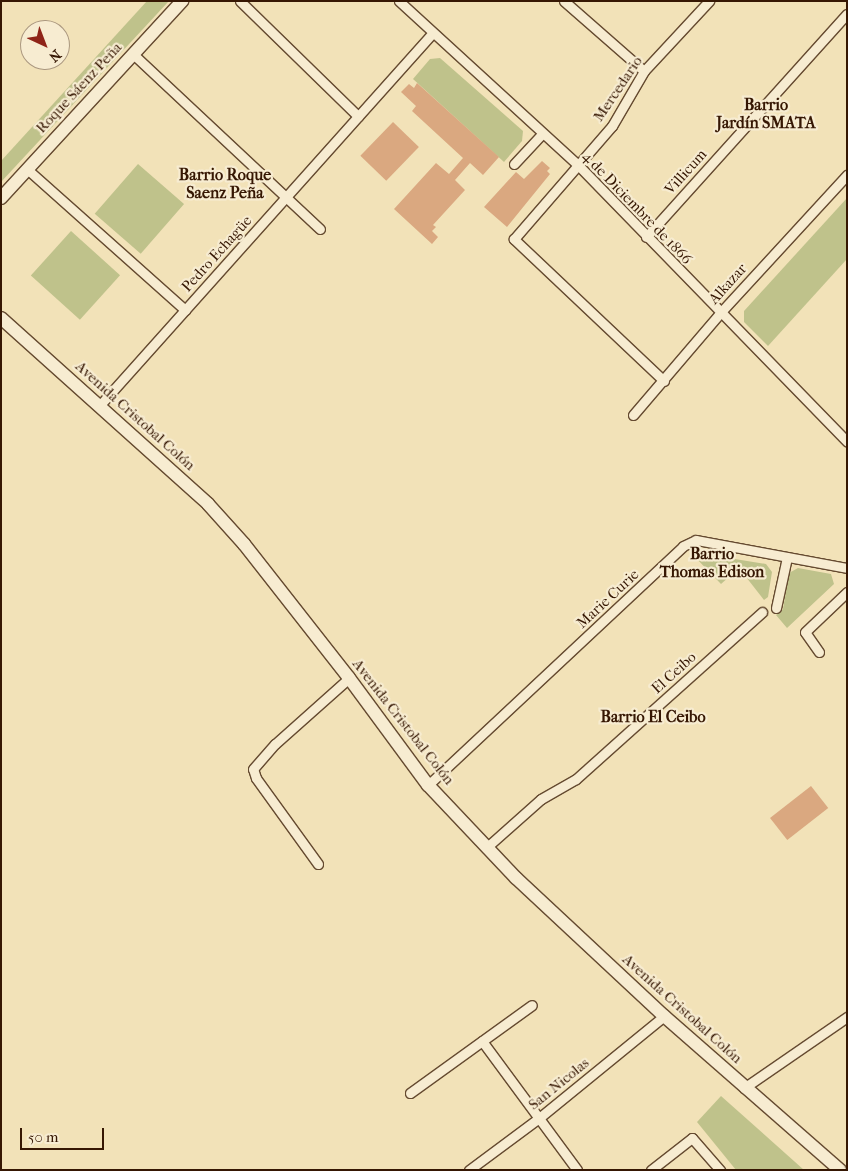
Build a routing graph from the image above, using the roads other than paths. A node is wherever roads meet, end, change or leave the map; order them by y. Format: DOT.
graph roads {
  1 [pos="182,1"];
  2 [pos="240,1"];
  3 [pos="399,1"];
  4 [pos="564,1"];
  5 [pos="709,1"];
  6 [pos="847,14"];
  7 [pos="433,33"];
  8 [pos="133,54"];
  9 [pos="644,71"];
  10 [pos="358,116"];
  11 [pos="542,134"];
  12 [pos="514,164"];
  13 [pos="578,165"];
  14 [pos="27,170"];
  15 [pos="847,175"];
  16 [pos="1,198"];
  17 [pos="286,198"];
  18 [pos="320,230"];
  19 [pos="646,237"];
  20 [pos="185,310"];
  21 [pos="720,314"];
  22 [pos="1,318"];
  23 [pos="664,381"];
  24 [pos="100,405"];
  25 [pos="633,415"];
  26 [pos="847,442"];
  27 [pos="787,557"];
  28 [pos="847,568"];
  29 [pos="847,592"];
  30 [pos="776,608"];
  31 [pos="762,612"];
  32 [pos="819,652"];
  33 [pos="349,678"];
  34 [pos="428,785"];
  35 [pos="487,847"];
  36 [pos="318,864"];
  37 [pos="532,1005"];
  38 [pos="664,1016"];
  39 [pos="847,1017"];
  40 [pos="482,1041"];
  41 [pos="744,1088"];
  42 [pos="410,1093"];
  43 [pos="539,1118"];
  44 [pos="469,1170"];
  45 [pos="577,1170"];
  46 [pos="651,1170"];
  47 [pos="720,1170"];
  48 [pos="840,1170"];
  1 -- 8 [label="main road, Roque Sáenz Peña"];
  2 -- 10 [label="street"];
  3 -- 7 [label="street, 4 de Diciembre de 1866"];
  4 -- 9 [label="street"];
  5 -- 9 [label="street, Mercedario"];
  6 -- 19 [label="street, Villicum"];
  7 -- 10 [label="street, Pedro Echagüe"];
  7 -- 11 [label="street, 4 de Diciembre de 1866"];
  8 -- 14 [label="main road, Roque Sáenz Peña"];
  8 -- 17 [label="street"];
  9 -- 13 [label="street, Mercedario"];
  10 -- 17 [label="street, Pedro Echagüe"];
  11 -- 12 [label="street"];
  11 -- 13 [label="street, 4 de Diciembre de 1866"];
  13 -- 19 [label="street, 4 de Diciembre de 1866"];
  13 -- 23 [label="street, Mercedario"];
  14 -- 16 [label="main road, Roque Sáenz Peña"];
  14 -- 20 [label="street"];
  15 -- 21 [label="street, Alkazar"];
  17 -- 18 [label="street"];
  17 -- 20 [label="street, Pedro Echagüe"];
  19 -- 21 [label="street, 4 de Diciembre de 1866"];
  20 -- 24 [label="street, Pedro Echagüe"];
  21 -- 23 [label="street, Alkazar"];
  21 -- 26 [label="street, 4 de Diciembre de 1866"];
  22 -- 24 [label="main road, Avenida Cristobal Colón"];
  23 -- 25 [label="street, Alkazar"];
  24 -- 33 [label="main road, Avenida Cristobal Colón"];
  27 -- 28 [label="street, Marie Curie"];
  27 -- 30 [label="street"];
  27 -- 34 [label="street, Marie Curie"];
  29 -- 32 [label="street"];
  31 -- 35 [label="street, El Ceibo"];
  33 -- 34 [label="main road, Avenida Cristobal Colón"];
  33 -- 36 [label="street"];
  34 -- 35 [label="main road, Avenida Cristobal Colón"];
  35 -- 38 [label="main road, Avenida Cristobal Colón"];
  37 -- 40 [label="street"];
  38 -- 41 [label="main road, Avenida Cristobal Colón"];
  38 -- 43 [label="street, San Nicolas"];
  39 -- 41 [label="street"];
  40 -- 42 [label="street"];
  40 -- 43 [label="street"];
  41 -- 48 [label="main road, Avenida Cristobal Colón"];
  43 -- 44 [label="street, San Nicolas"];
  43 -- 45 [label="street"];
  46 -- 47 [label="street"];
}
